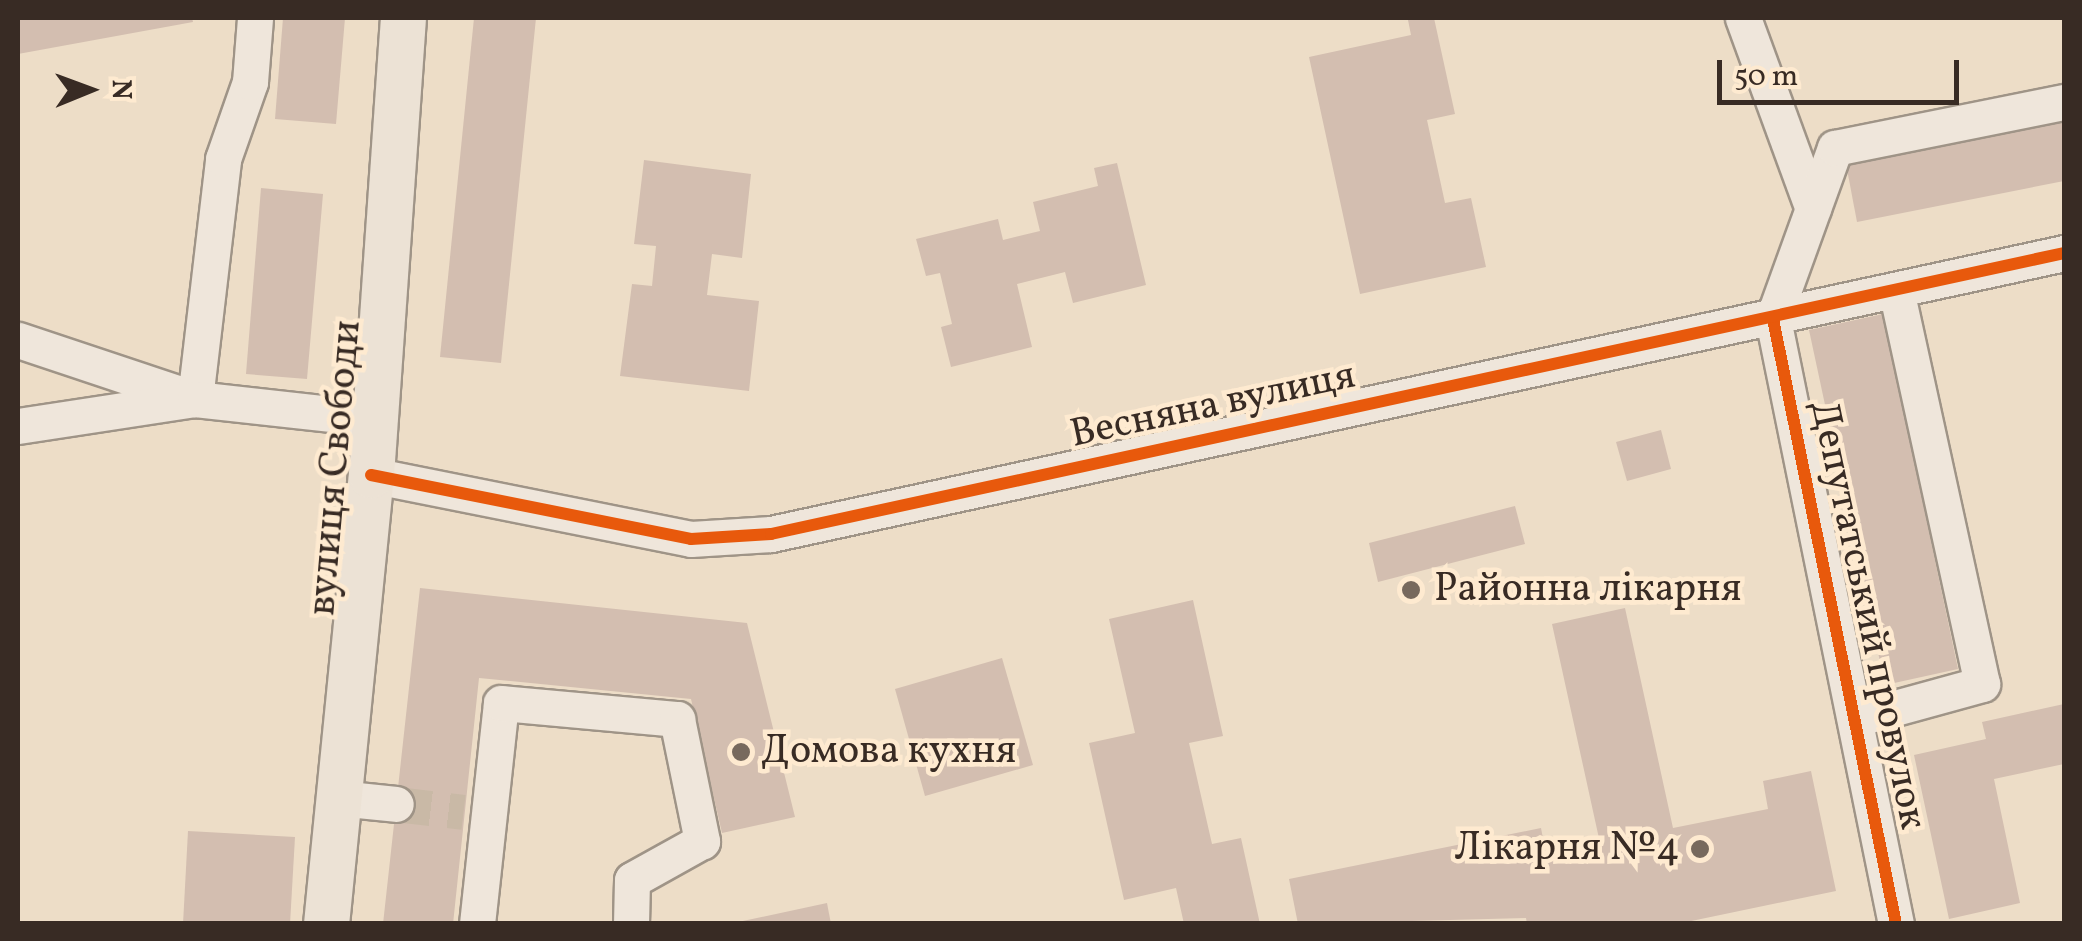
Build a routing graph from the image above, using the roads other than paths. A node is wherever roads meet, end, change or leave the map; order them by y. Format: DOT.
graph roads {
  1 [pos="255,18"];
  2 [pos="402,18"];
  3 [pos="1743,18"];
  4 [pos="2064,102"];
  5 [pos="1813,209"];
  6 [pos="2064,252"];
  7 [pos="1896,291"];
  8 [pos="1773,319"];
  9 [pos="18,340"];
  10 [pos="196,399"];
  11 [pos="374,419"];
  12 [pos="18,426"];
  13 [pos="371,475"];
  14 [pos="1854,719"];
  15 [pos="338,798"];
  16 [pos="396,804"];
  17 [pos="326,924"];
  18 [pos="476,924"];
  19 [pos="631,924"];
  20 [pos="1896,924"];
  1 -- 10 [label="street"];
  2 -- 11 [label="main road, вулиця Свободи"];
  3 -- 5 [label="street"];
  4 -- 5 [label="street"];
  5 -- 8 [label="street"];
  6 -- 7 [label="street, Весняна вулиця"];
  7 -- 8 [label="street, Весняна вулиця"];
  7 -- 14 [label="street"];
  8 -- 13 [label="street, Весняна вулиця"];
  8 -- 14 [label="street, Депутатський провулок"];
  9 -- 10 [label="street"];
  10 -- 11 [label="street"];
  10 -- 12 [label="street"];
  11 -- 13 [label="main road, вулиця Свободи"];
  13 -- 15 [label="main road, вулиця Свободи"];
  14 -- 20 [label="street, Депутатський провулок"];
  15 -- 16 [label="street"];
  15 -- 17 [label="main road, вулиця Свободи"];
  18 -- 19 [label="street"];
}
